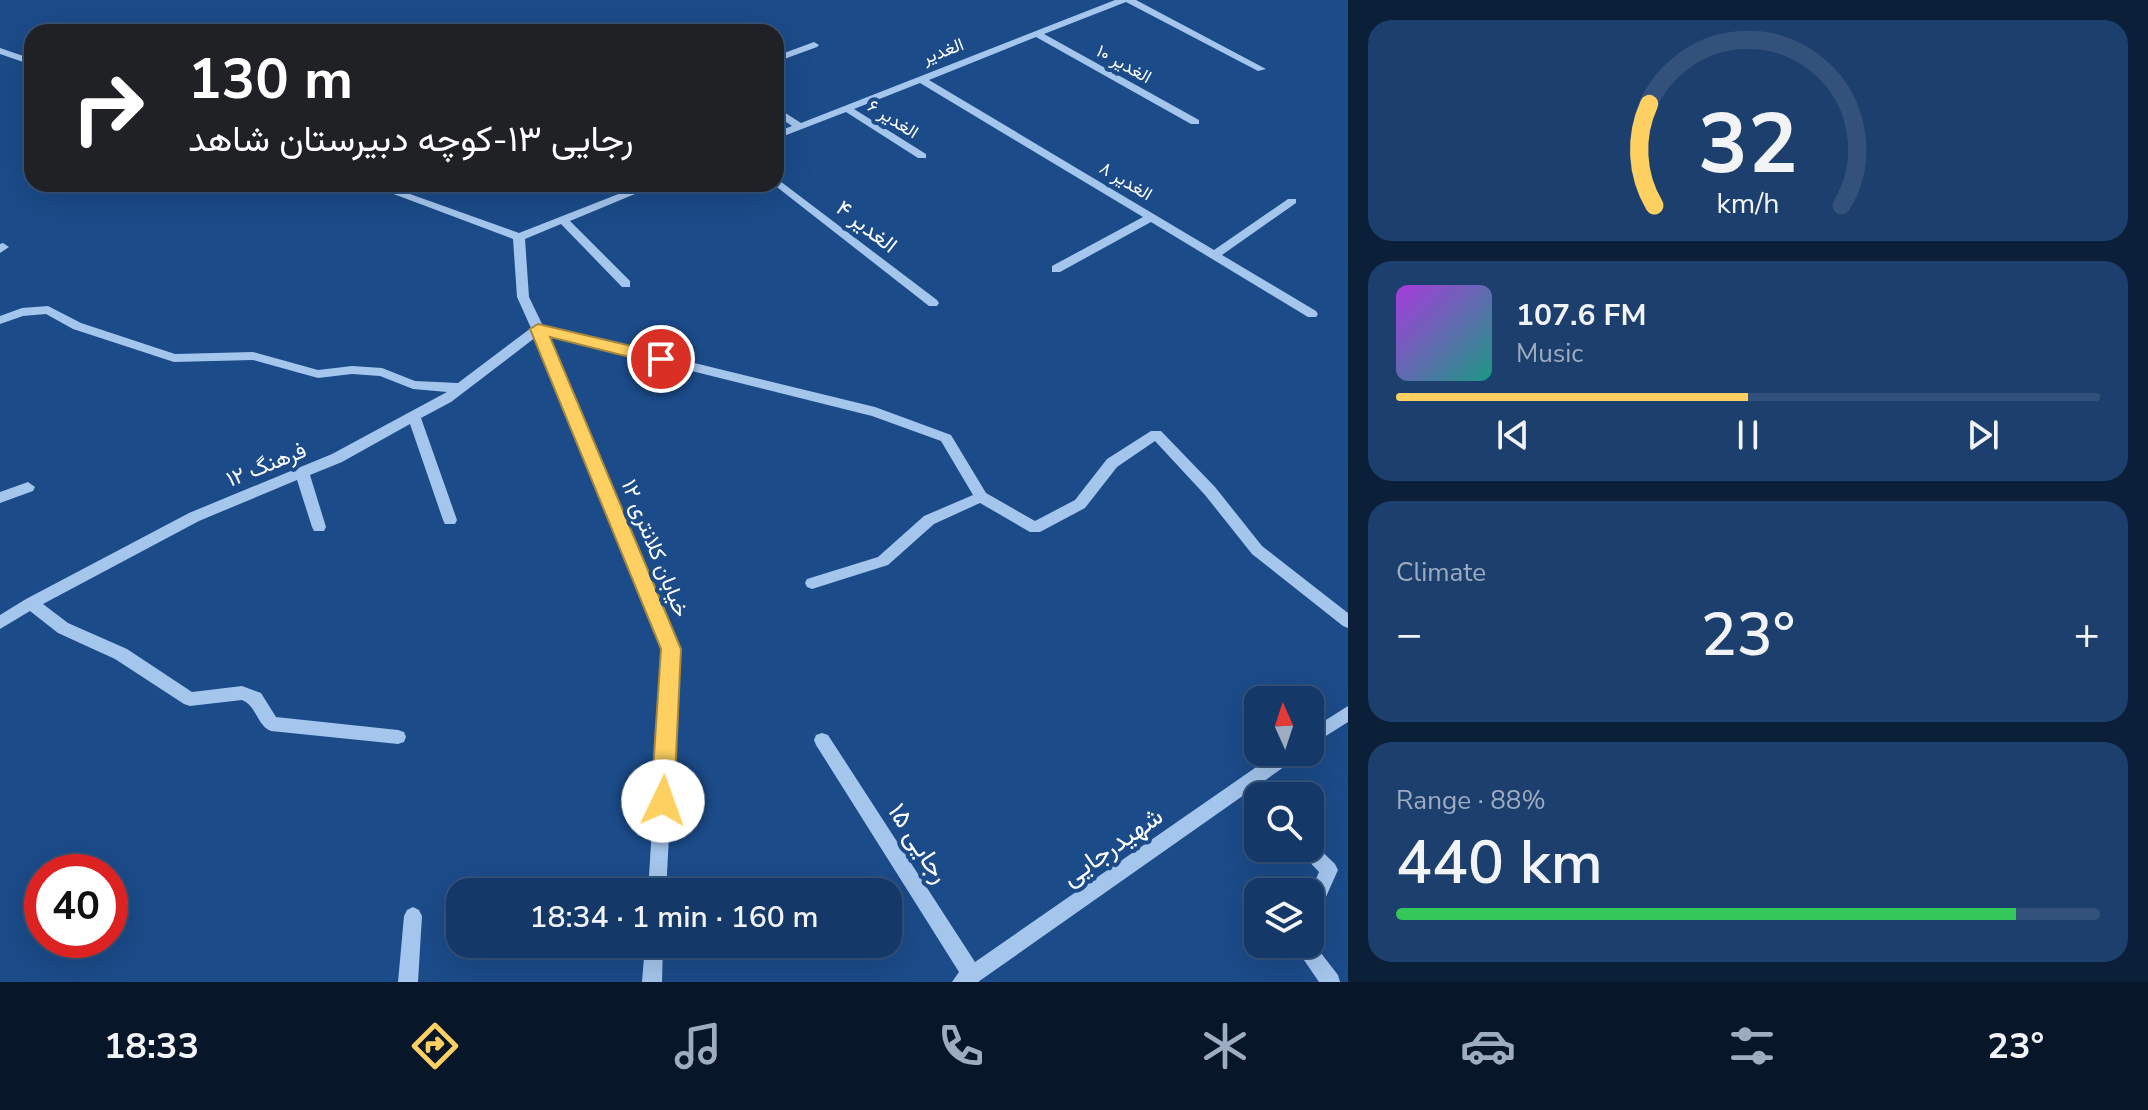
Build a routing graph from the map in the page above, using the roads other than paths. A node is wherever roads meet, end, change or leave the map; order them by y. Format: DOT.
graph roads {
  1 [pos="1123,0"];
  2 [pos="1129,0"];
  3 [pos="1037,34"];
  4 [pos="814,45"];
  5 [pos="0,51"];
  6 [pos="14,56"];
  7 [pos="784,56"];
  8 [pos="24,59"];
  9 [pos="0,60"];
  10 [pos="1261,69"];
  11 [pos="921,79"];
  12 [pos="846,108"];
  13 [pos="784,116"];
  14 [pos="1195,122"];
  15 [pos="800,127"];
  16 [pos="784,133"];
  17 [pos="922,156"];
  18 [pos="784,187"];
  19 [pos="394,192"];
  20 [pos="634,192"];
  21 [pos="1292,201"];
  22 [pos="1151,217"];
  23 [pos="563,220"];
  24 [pos="519,237"];
  25 [pos="1214,255"];
  26 [pos="1056,269"];
  27 [pos="626,284"];
  28 [pos="933,303"];
  29 [pos="1312,314"];
  30 [pos="0,320"];
  31 [pos="538,329"];
  32 [pos="460,388"];
  33 [pos="414,416"];
  34 [pos="302,473"];
  35 [pos="28,487"];
  36 [pos="981,497"];
  37 [pos="0,498"];
  38 [pos="450,520"];
  39 [pos="319,527"];
  40 [pos="812,583"];
  41 [pos="31,603"];
  42 [pos="1348,622"];
  43 [pos="0,623"];
  44 [pos="1348,713"];
  45 [pos="1324,729"];
  46 [pos="398,737"];
  47 [pos="822,740"];
  48 [pos="1278,766"];
  49 [pos="1261,782"];
  50 [pos="1244,796"];
  51 [pos="1321,862"];
  52 [pos="658,878"];
  53 [pos="1324,881"];
  54 [pos="413,916"];
  55 [pos="653,958"];
  56 [pos="1313,958"];
  57 [pos="967,978"];
  58 [pos="408,982"];
  59 [pos="652,982"];
  60 [pos="1331,982"];
  1 -- 3 [label="street, الغدیر"];
  2 -- 10 [label="street"];
  3 -- 11 [label="street, الغدیر"];
  3 -- 14 [label="street, الغدیر ۱۰"];
  4 -- 7 [label="street"];
  5 -- 6 [label="street"];
  6 -- 8 [label="street"];
  6 -- 9 [label="street"];
  11 -- 12 [label="street, الغدیر"];
  11 -- 22 [label="street, الغدیر ۸"];
  12 -- 15 [label="street, الغدیر"];
  12 -- 17 [label="street, الغدیر ۶"];
  13 -- 15 [label="street"];
  15 -- 16 [label="street, الغدیر"];
  18 -- 28 [label="street, الغدیر ۴"];
  19 -- 24 [label="street"];
  20 -- 23 [label="street"];
  21 -- 25 [label="street"];
  22 -- 25 [label="street, الغدیر ۸"];
  22 -- 26 [label="street"];
  23 -- 24 [label="street"];
  23 -- 27 [label="street"];
  24 -- 31 [label="street, خیابان کلانتری ۱۲"];
  25 -- 29 [label="street, الغدیر ۸"];
  30 -- 32 [label="street"];
  31 -- 32 [label="street, فرهنگ ۱۲"];
  31 -- 36 [label="street"];
  31 -- 52 [label="street, خیابان کلانتری ۱۲"];
  32 -- 33 [label="street, فرهنگ ۱۲"];
  33 -- 34 [label="street, فرهنگ ۱۲"];
  33 -- 38 [label="street"];
  34 -- 39 [label="street"];
  34 -- 41 [label="street, فرهنگ ۱۲"];
  35 -- 37 [label="street"];
  36 -- 40 [label="street"];
  36 -- 42 [label="street"];
  41 -- 43 [label="street, فرهنگ ۱۲"];
  41 -- 46 [label="street"];
  44 -- 45 [label="street"];
  47 -- 57 [label="street, رجایی ۱۵"];
  48 -- 49 [label="street, شهیدرجایی"];
  50 -- 57 [label="street, شهیدرجایی"];
  51 -- 53 [label="street"];
  54 -- 58 [label="street"];
  55 -- 59 [label="street"];
  56 -- 60 [label="street"];
}
